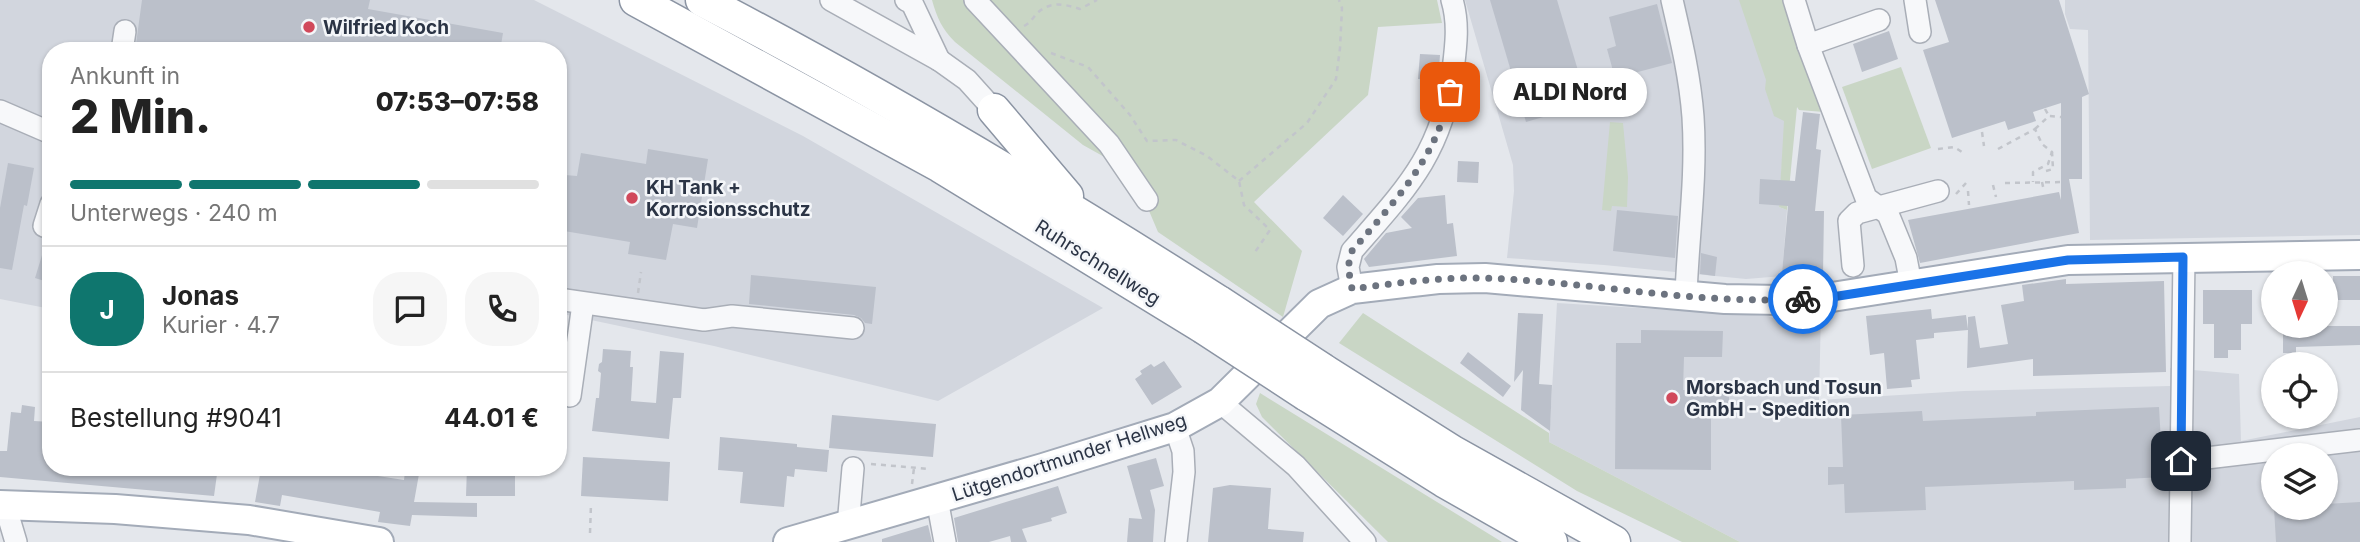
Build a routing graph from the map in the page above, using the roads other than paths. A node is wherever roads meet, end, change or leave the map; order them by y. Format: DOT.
graph roads {
  1 [pos="636,0"];
  2 [pos="702,0"];
  3 [pos="831,0"];
  4 [pos="975,0"];
  5 [pos="1452,0"];
  6 [pos="1672,0"];
  7 [pos="1794,0"];
  8 [pos="1915,0"];
  9 [pos="910,1"];
  10 [pos="1879,20"];
  11 [pos="1920,32"];
  12 [pos="1808,45"];
  13 [pos="939,60"];
  14 [pos="994,110"];
  15 [pos="0,111"];
  16 [pos="42,130"];
  17 [pos="1948,191"];
  18 [pos="1147,200"];
  19 [pos="1879,207"];
  20 [pos="1120,239"];
  21 [pos="2360,255"];
  22 [pos="2183,257"];
  23 [pos="1853,266"];
  24 [pos="1911,284"];
  25 [pos="1352,289"];
  26 [pos="1686,295"];
  27 [pos="567,301"];
  28 [pos="583,304"];
  29 [pos="1211,315"];
  30 [pos="853,328"];
  31 [pos="1315,382"];
  32 [pos="570,396"];
  33 [pos="1220,402"];
  34 [pos="1175,427"];
  35 [pos="2360,440"];
  36 [pos="2181,461"];
  37 [pos="857,465"];
  38 [pos="937,499"];
  39 [pos="2,505"];
  40 [pos="848,526"];
  41 [pos="16,542"];
  42 [pos="379,542"];
  43 [pos="788,542"];
  44 [pos="945,542"];
  45 [pos="1176,542"];
  46 [pos="1365,542"];
  47 [pos="1551,542"];
  48 [pos="1614,542"];
  49 [pos="2180,542"];
  1 -- 29 [label="highway, Ruhrschnellweg"];
  2 -- 20 [label="highway, Ruhrschnellweg"];
  3 -- 13 [label="street"];
  4 -- 18 [label="street"];
  5 -- 25 [label="street"];
  6 -- 26 [label="street"];
  7 -- 12 [label="street"];
  8 -- 11 [label="street"];
  9 -- 13 [label="street"];
  10 -- 12 [label="street"];
  12 -- 19 [label="street"];
  13 -- 14 [label="street"];
  14 -- 20 [label="highway"];
  15 -- 16 [label="street"];
  17 -- 19 [label="street"];
  19 -- 23 [label="street"];
  19 -- 24 [label="street"];
  20 -- 29 [label="highway, Ruhrschnellweg"];
  21 -- 22 [label="main road, Lütgendortmunder Hellweg"];
  22 -- 24 [label="main road, Lütgendortmunder Hellweg"];
  22 -- 36 [label="street"];
  24 -- 26 [label="main road, Lütgendortmunder Hellweg"];
  25 -- 26 [label="main road, Lütgendortmunder Hellweg"];
  25 -- 33 [label="main road, Lütgendortmunder Hellweg"];
  27 -- 28 [label="street"];
  28 -- 30 [label="street"];
  28 -- 32 [label="street"];
  29 -- 31 [label="highway, Ruhrschnellweg, bridge"];
  31 -- 47 [label="highway, Ruhrschnellweg"];
  31 -- 48 [label="highway, Ruhrschnellweg"];
  33 -- 34 [label="main road, Lütgendortmunder Hellweg"];
  33 -- 46 [label="street"];
  34 -- 38 [label="main road, Lütgendortmunder Hellweg"];
  34 -- 45 [label="street"];
  35 -- 36 [label="street"];
  36 -- 49 [label="street"];
  37 -- 40 [label="street"];
  38 -- 40 [label="main road, Lütgendortmunder Hellweg"];
  38 -- 44 [label="street"];
  39 -- 41 [label="street"];
  39 -- 42 [label="main road"];
  40 -- 43 [label="main road, Lütgendortmunder Hellweg"];
}
